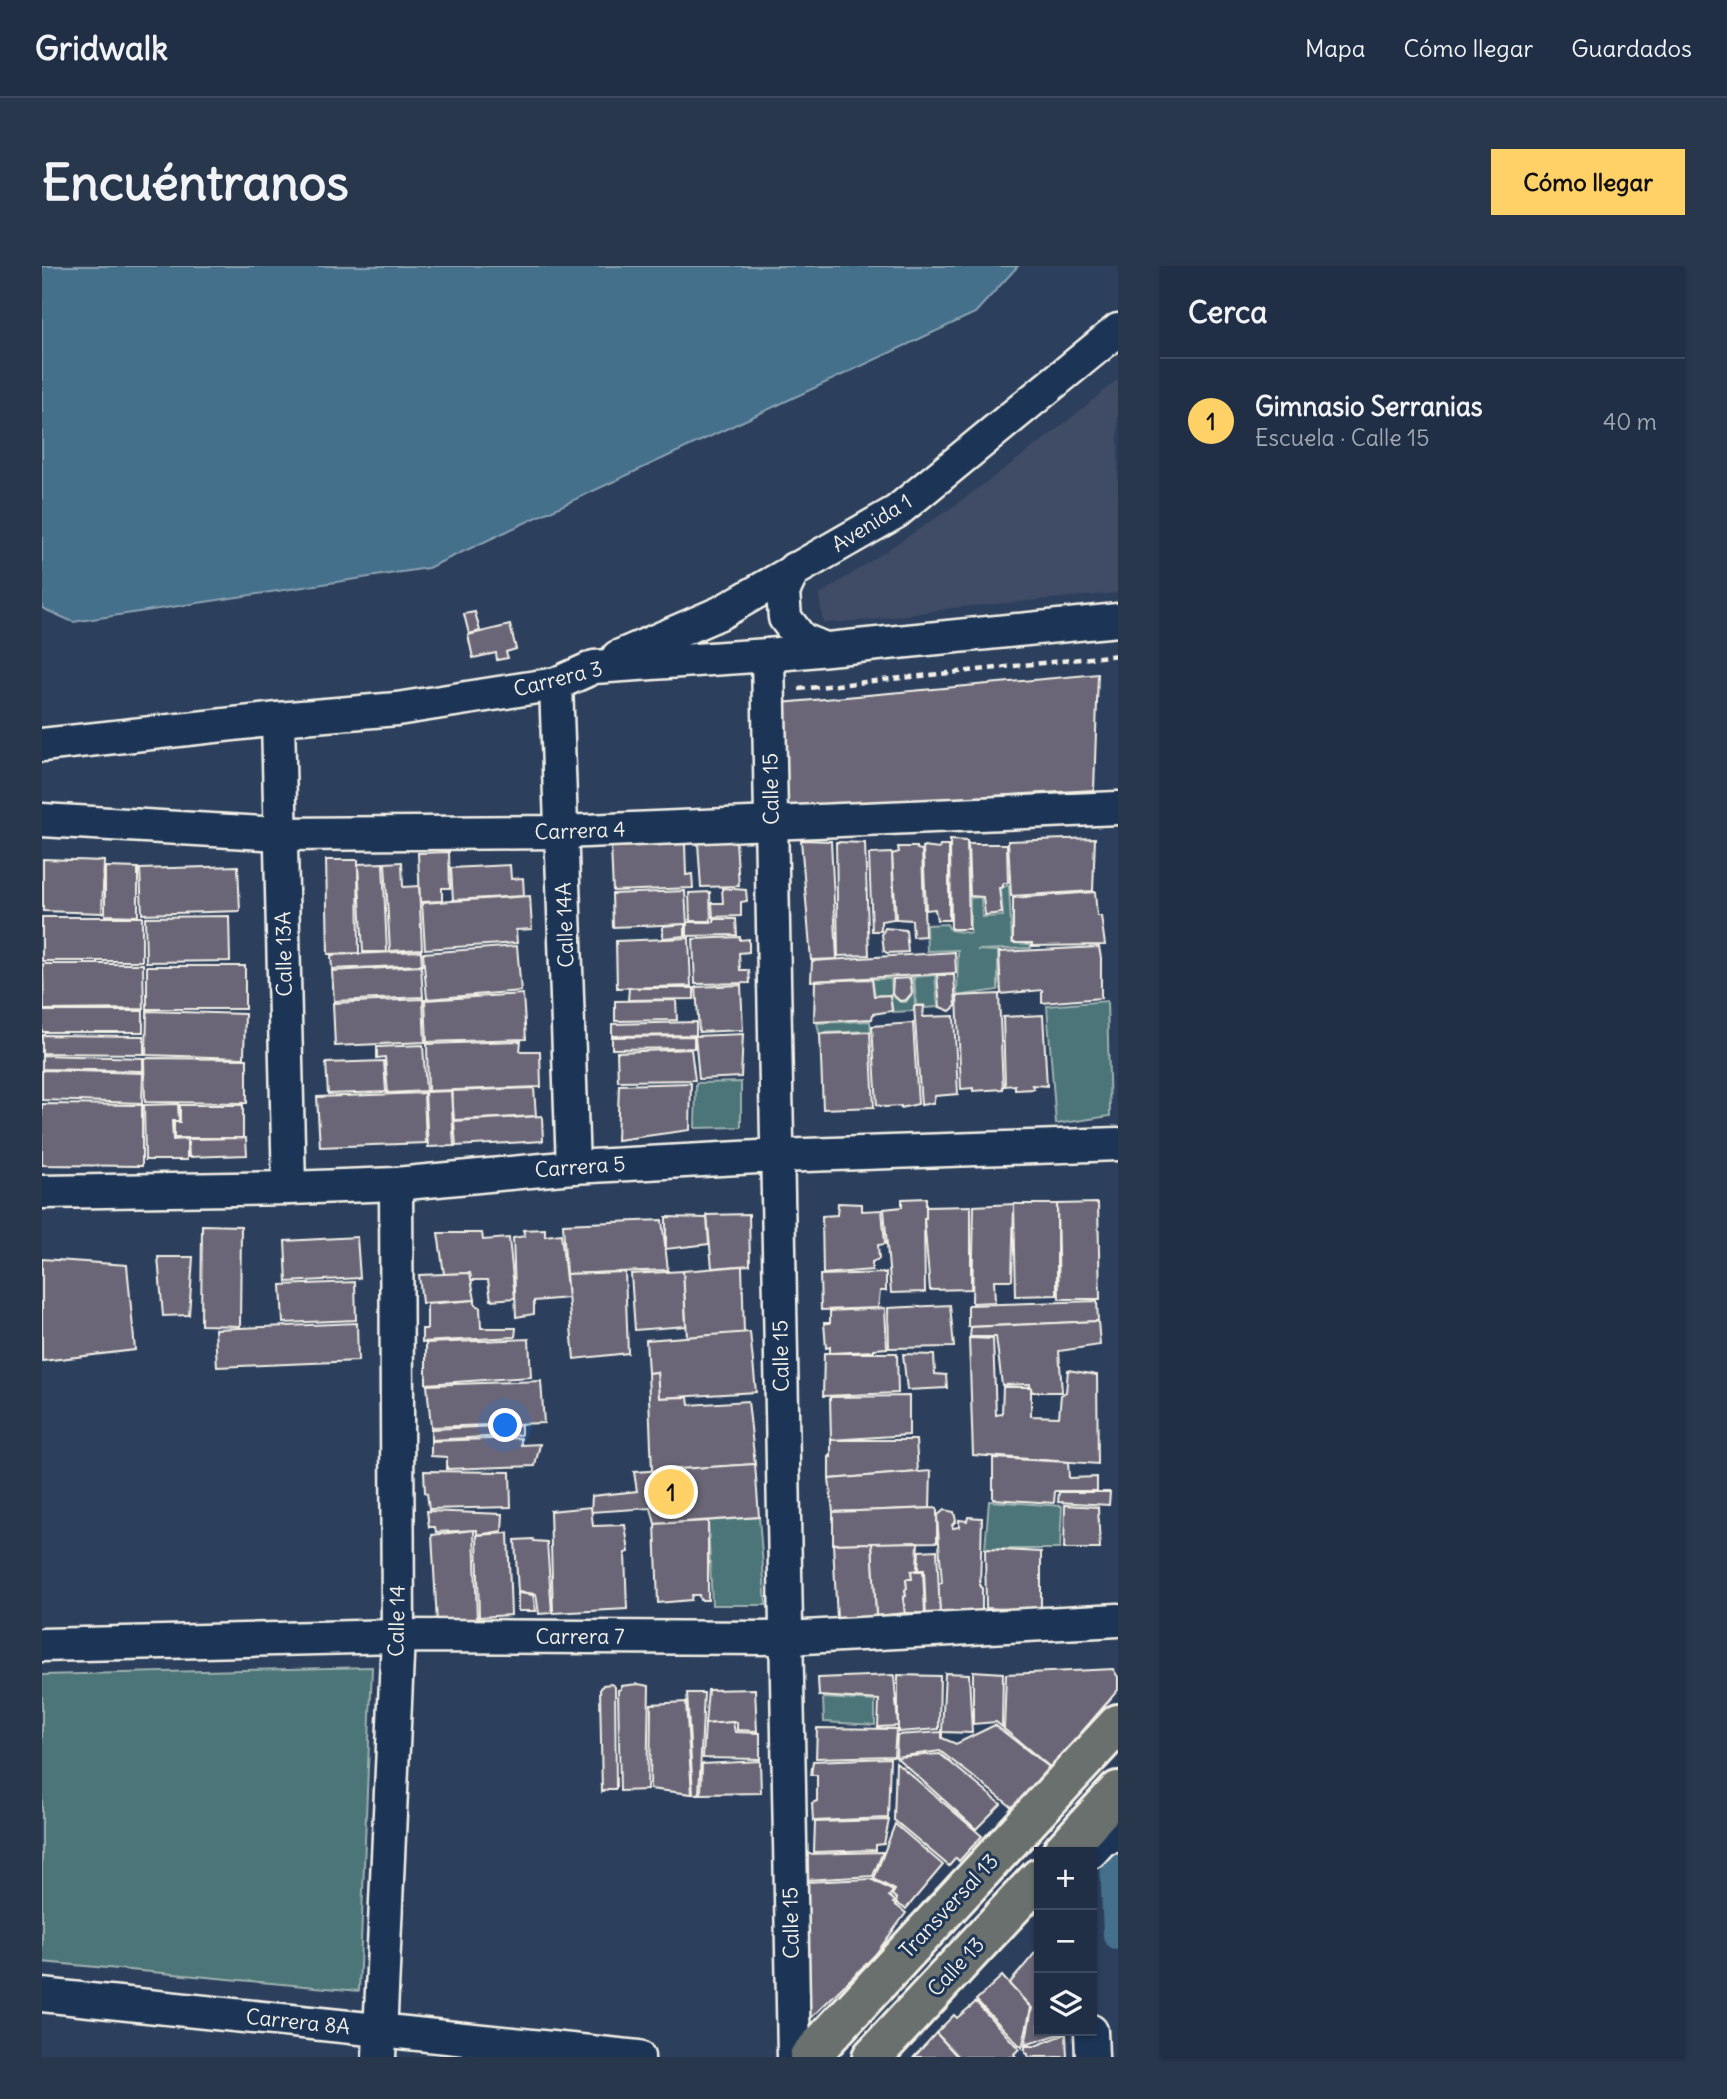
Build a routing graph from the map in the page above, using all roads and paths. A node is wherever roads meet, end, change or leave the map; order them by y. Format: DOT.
graph roads {
  1 [pos="1118,330"];
  2 [pos="794,569"];
  3 [pos="1118,620"];
  4 [pos="825,649"];
  5 [pos="768,655"];
  6 [pos="1118,655"];
  7 [pos="594,667"];
  8 [pos="556,684"];
  9 [pos="769,693"];
  10 [pos="278,719"];
  11 [pos="42,745"];
  12 [pos="1118,808"];
  13 [pos="42,820"];
  14 [pos="771,824"];
  15 [pos="562,832"];
  16 [pos="281,834"];
  17 [pos="1118,1144"];
  18 [pos="777,1156"];
  19 [pos="573,1167"];
  20 [pos="396,1184"];
  21 [pos="289,1188"];
  22 [pos="42,1192"];
  23 [pos="1118,1620"];
  24 [pos="398,1636"];
  25 [pos="786,1638"];
  26 [pos="42,1645"];
  27 [pos="1118,1724"];
  28 [pos="1118,1791"];
  29 [pos="1067,1847"];
  30 [pos="1034,1888"];
  31 [pos="42,1995"];
  32 [pos="1091,2036"];
  33 [pos="379,2044"];
  34 [pos="638,2057"];
  35 [pos="794,2057"];
  36 [pos="809,2057"];
  37 [pos="872,2057"];
  38 [pos="1091,2057"];
  1 -- 2 [label="street, Avenida 1"];
  2 -- 4 [label="street"];
  2 -- 7 [label="street, Avenida 1"];
  3 -- 4 [label="street, Carrera 3"];
  4 -- 5 [label="street, Carrera 3"];
  5 -- 7 [label="street, Carrera 3"];
  5 -- 9 [label="street, Calle 15"];
  6 -- 9 [label="path"];
  7 -- 8 [label="street, Carrera 3"];
  8 -- 10 [label="street, Carrera 3"];
  8 -- 15 [label="street, Calle 14A"];
  9 -- 14 [label="street, Calle 15"];
  10 -- 11 [label="street, Carrera 3"];
  10 -- 16 [label="street, Calle 13A"];
  12 -- 14 [label="street, Carrera 4"];
  13 -- 16 [label="street, Carrera 4"];
  14 -- 15 [label="street, Carrera 4"];
  14 -- 18 [label="street, Calle 15"];
  15 -- 16 [label="street, Carrera 4"];
  15 -- 19 [label="street, Calle 14A"];
  16 -- 21 [label="street, Calle 13A"];
  17 -- 18 [label="street, Carrera 5"];
  18 -- 19 [label="street, Carrera 5"];
  18 -- 25 [label="street, Calle 15"];
  19 -- 20 [label="street, Carrera 5"];
  20 -- 21 [label="street, Carrera 5"];
  20 -- 24 [label="street, Calle 14"];
  21 -- 22 [label="street, Carrera 5"];
  23 -- 25 [label="street, Carrera 7"];
  24 -- 25 [label="street, Carrera 7"];
  24 -- 26 [label="street, Carrera 7"];
  24 -- 33 [label="street, Calle 14"];
  25 -- 35 [label="street, Calle 15"];
  27 -- 36 [label="main road, Transversal 13"];
  28 -- 29 [label="main road"];
  30 -- 37 [label="main road, Calle 13"];
  31 -- 33 [label="street, Carrera 8A"];
  32 -- 38 [label="street"];
  33 -- 34 [label="street, Carrera 8A"];
}
